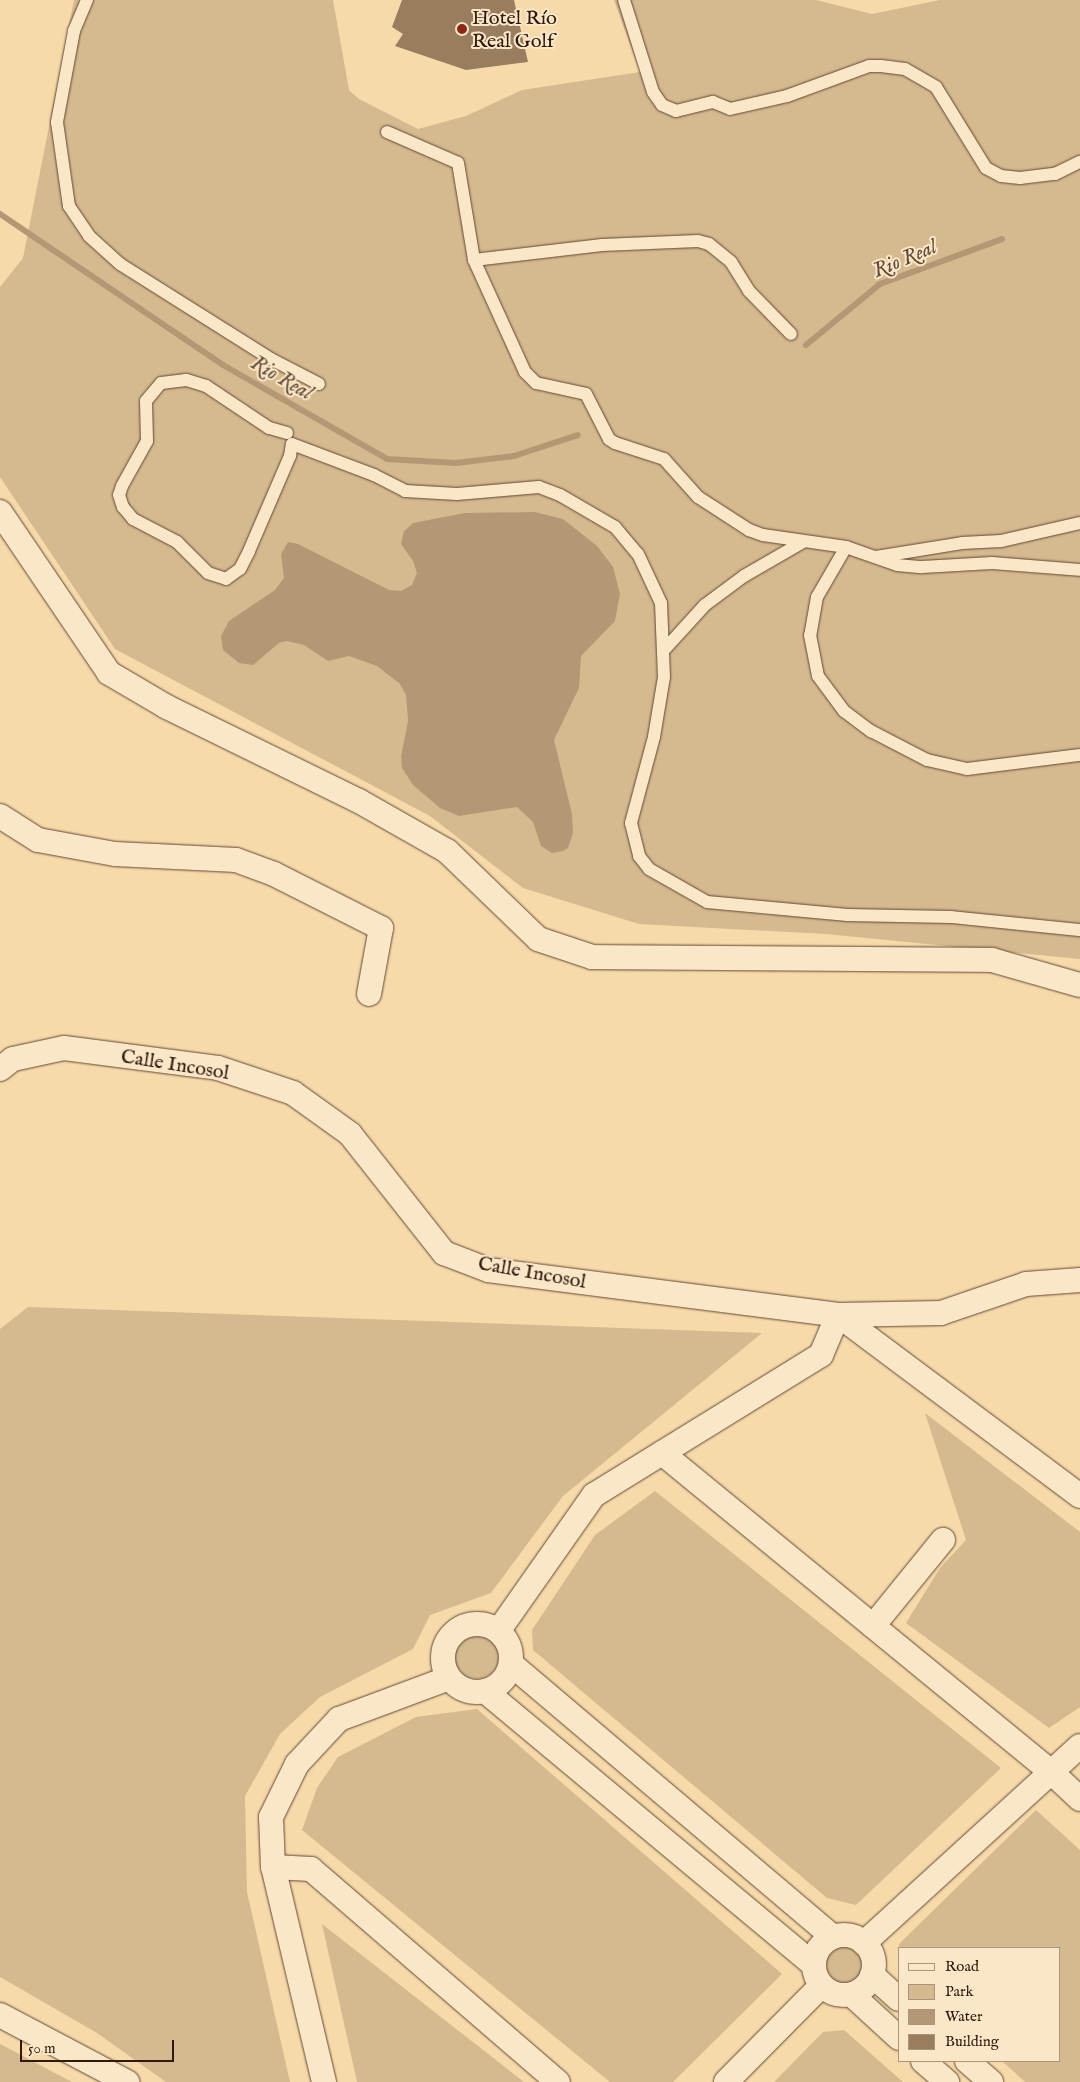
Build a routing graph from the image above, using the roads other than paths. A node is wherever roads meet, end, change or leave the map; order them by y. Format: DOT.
graph roads {
  1 [pos="87,0"];
  2 [pos="624,0"];
  3 [pos="387,132"];
  4 [pos="1080,162"];
  5 [pos="474,260"];
  6 [pos="791,334"];
  7 [pos="319,384"];
  8 [pos="287,433"];
  9 [pos="0,512"];
  10 [pos="1080,523"];
  11 [pos="803,542"];
  12 [pos="846,548"];
  13 [pos="876,557"];
  14 [pos="1080,570"];
  15 [pos="664,650"];
  16 [pos="1080,755"];
  17 [pos="0,816"];
  18 [pos="1080,930"];
  19 [pos="1080,985"];
  20 [pos="369,994"];
  21 [pos="0,1069"];
  22 [pos="1080,1280"];
  23 [pos="838,1315"];
  24 [pos="662,1453"];
  25 [pos="1080,1496"];
  26 [pos="943,1540"];
  27 [pos="873,1626"];
  28 [pos="498,1630"];
  29 [pos="511,1664"];
  30 [pos="449,1678"];
  31 [pos="485,1691"];
  32 [pos="1080,1746"];
  33 [pos="1050,1771"];
  34 [pos="1080,1799"];
  35 [pos="273,1867"];
  36 [pos="833,1937"];
  37 [pos="864,1943"];
  38 [pos="813,1964"];
  39 [pos="872,1975"];
  40 [pos="821,1986"];
  41 [pos="852,1995"];
  42 [pos="898,1998"];
  43 [pos="0,2015"];
  44 [pos="898,2037"];
  45 [pos="924,2062"];
  46 [pos="969,2062"];
  47 [pos="127,2082"];
  48 [pos="324,2082"];
  49 [pos="558,2082"];
  50 [pos="726,2082"];
  51 [pos="946,2082"];
  52 [pos="991,2082"];
  1 -- 7 [label="lane"];
  2 -- 4 [label="lane"];
  3 -- 5 [label="lane"];
  5 -- 6 [label="lane"];
  5 -- 11 [label="lane"];
  8 -- 15 [label="lane"];
  9 -- 19 [label="street"];
  10 -- 13 [label="lane"];
  11 -- 12 [label="lane"];
  11 -- 15 [label="lane"];
  12 -- 13 [label="lane"];
  12 -- 16 [label="lane"];
  13 -- 14 [label="lane"];
  15 -- 18 [label="lane"];
  17 -- 20 [label="street"];
  21 -- 23 [label="street, Calle Incosol"];
  22 -- 23 [label="street, Calle Incosol"];
  23 -- 24 [label="street"];
  23 -- 25 [label="street"];
  24 -- 27 [label="street"];
  24 -- 28 [label="street"];
  26 -- 27 [label="street"];
  27 -- 33 [label="street"];
  28 -- 29 [label="street"];
  28 -- 30 [label="street"];
  29 -- 31 [label="street"];
  29 -- 36 [label="street"];
  30 -- 31 [label="street"];
  30 -- 35 [label="street"];
  31 -- 38 [label="street"];
  32 -- 33 [label="street"];
  33 -- 34 [label="street"];
  33 -- 37 [label="street"];
  35 -- 48 [label="street"];
  35 -- 49 [label="street"];
  36 -- 37 [label="street"];
  36 -- 38 [label="street"];
  37 -- 39 [label="street"];
  38 -- 40 [label="street"];
  39 -- 41 [label="street"];
  39 -- 42 [label="street"];
  40 -- 41 [label="street"];
  40 -- 50 [label="street"];
  41 -- 44 [label="street"];
  43 -- 47 [label="street"];
  45 -- 51 [label="street"];
  46 -- 52 [label="street"];
}
